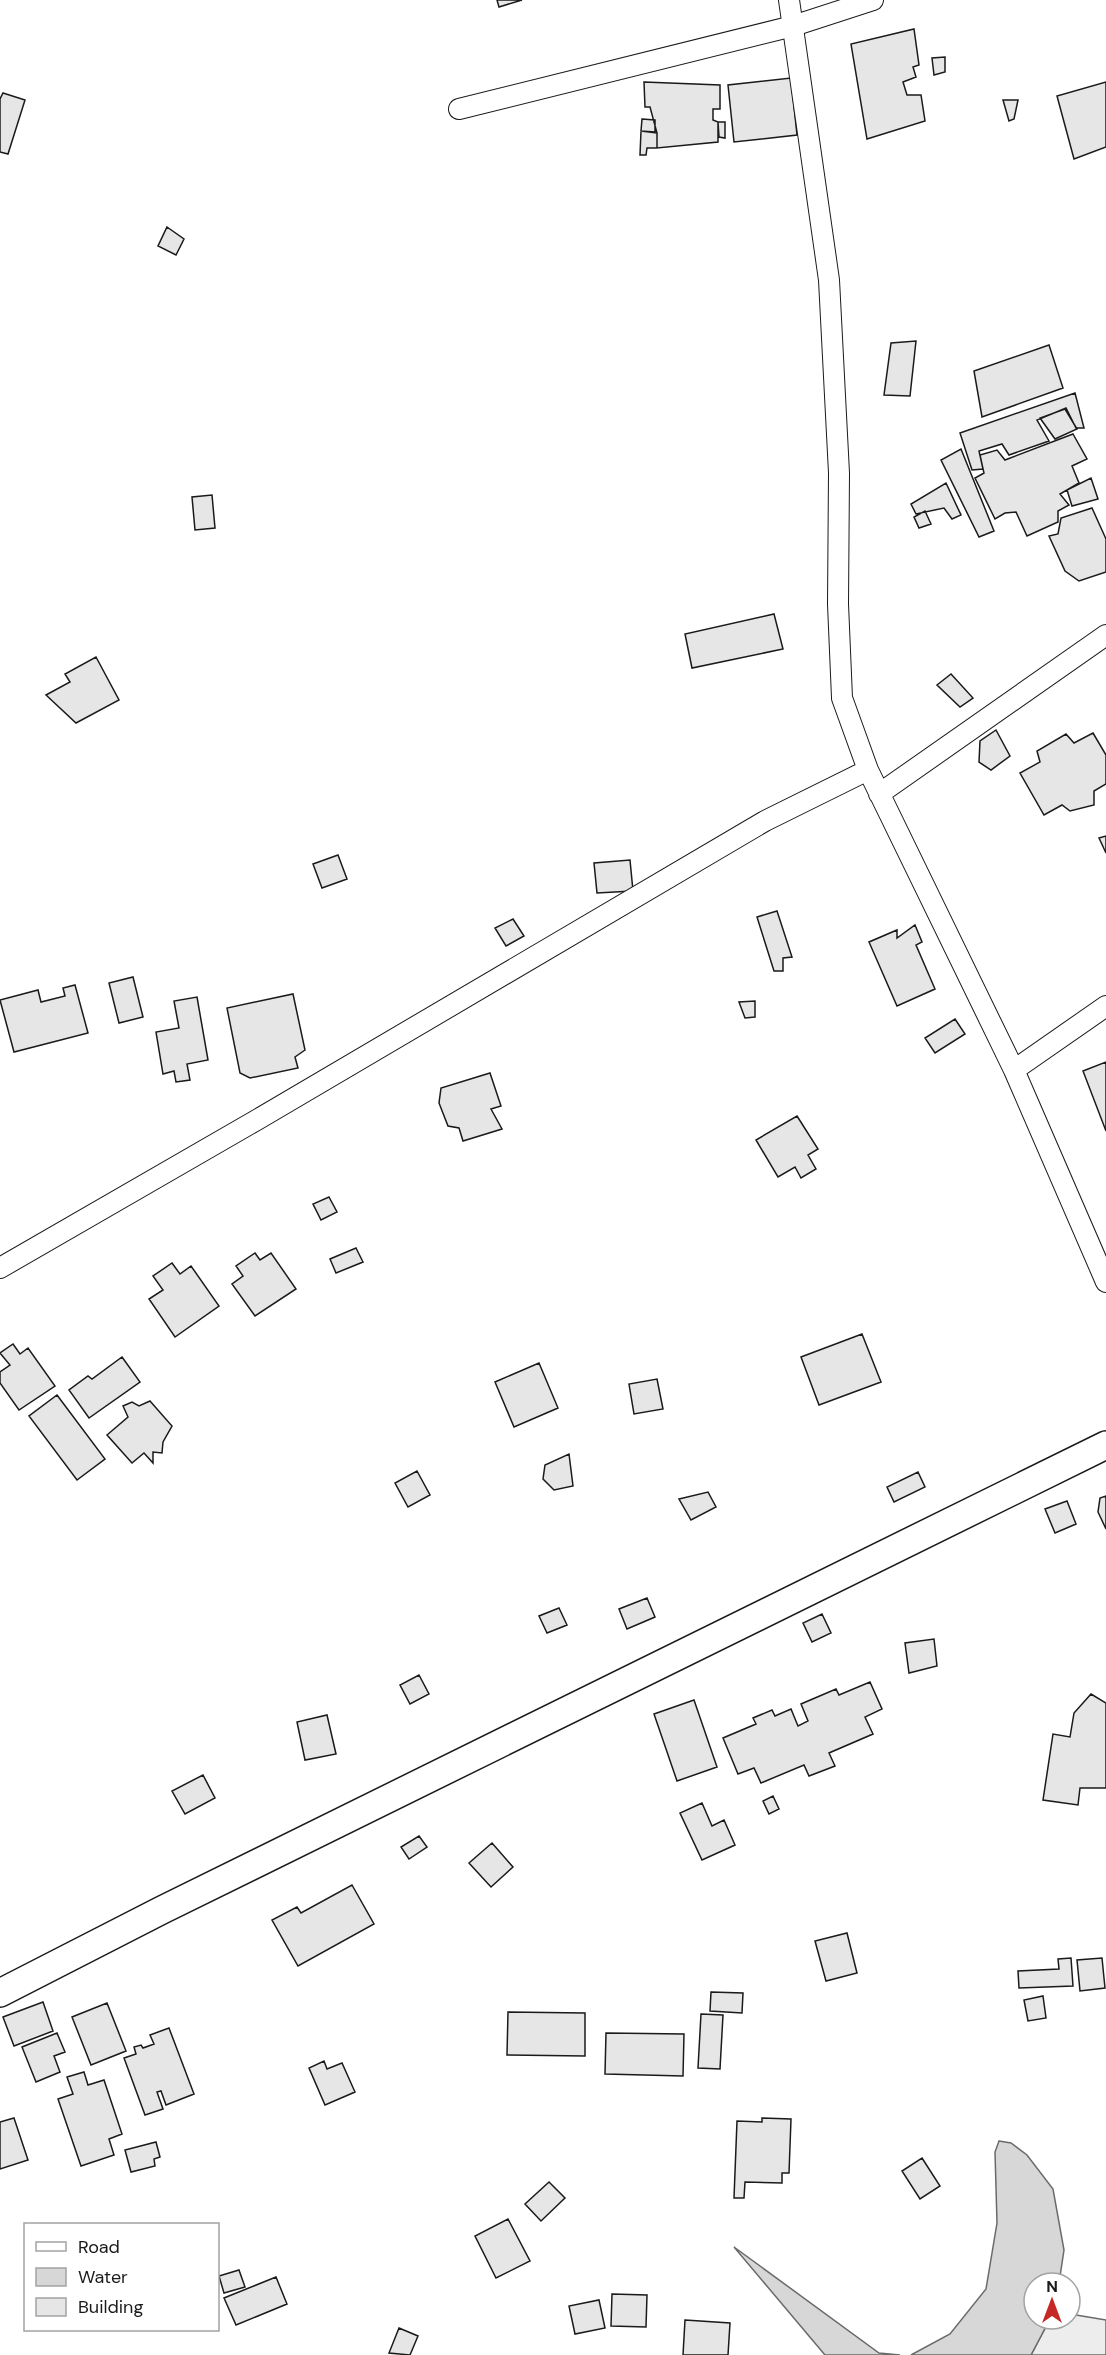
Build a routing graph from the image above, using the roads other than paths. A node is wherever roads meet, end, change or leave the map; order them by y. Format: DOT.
graph roads {
  1 [pos="789,0"];
  2 [pos="873,0"];
  3 [pos="793,26"];
  4 [pos="459,109"];
  5 [pos="1106,635"];
  6 [pos="867,770"];
  7 [pos="879,794"];
  8 [pos="1106,1006"];
  9 [pos="1014,1070"];
  10 [pos="0,1268"];
  11 [pos="1106,1282"];
  12 [pos="1106,1445"];
  13 [pos="0,1993"];
  1 -- 3 [label="street"];
  2 -- 3 [label="street"];
  3 -- 4 [label="street"];
  3 -- 6 [label="street"];
  5 -- 7 [label="street"];
  6 -- 7 [label="street"];
  6 -- 10 [label="street"];
  7 -- 9 [label="street"];
  8 -- 9 [label="street"];
  9 -- 11 [label="street"];
  12 -- 13 [label="street"];
}
